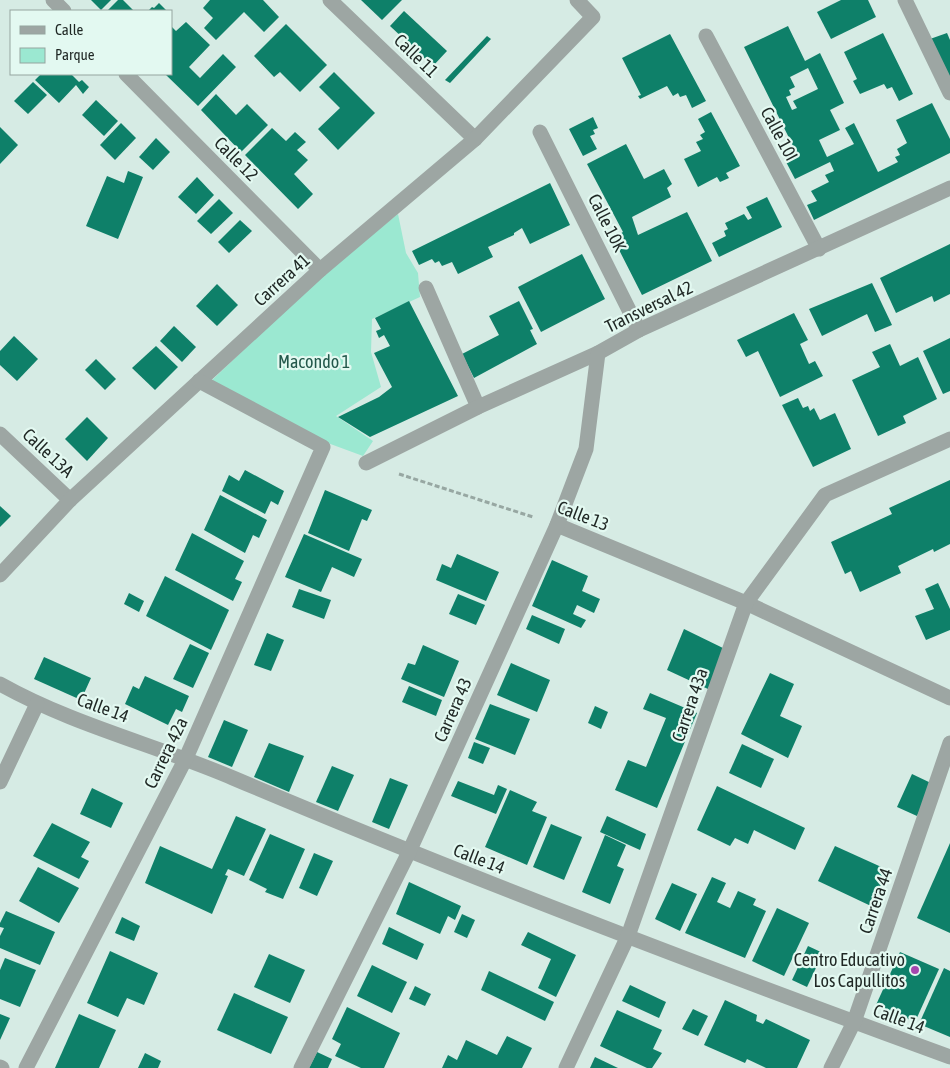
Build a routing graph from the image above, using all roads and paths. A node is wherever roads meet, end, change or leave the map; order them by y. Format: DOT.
graph roads {
  1 [pos="53,0"];
  2 [pos="330,0"];
  3 [pos="577,0"];
  4 [pos="905,0"];
  5 [pos="63,10"];
  6 [pos="706,36"];
  7 [pos="127,75"];
  8 [pos="950,93"];
  9 [pos="540,132"];
  10 [pos="475,138"];
  11 [pos="950,188"];
  12 [pos="819,250"];
  13 [pos="320,270"];
  14 [pos="426,288"];
  15 [pos="640,330"];
  16 [pos="598,353"];
  17 [pos="199,381"];
  18 [pos="478,407"];
  19 [pos="0,434"];
  20 [pos="950,439"];
  21 [pos="366,463"];
  22 [pos="70,500"];
  23 [pos="557,525"];
  24 [pos="0,574"];
  25 [pos="746,603"];
  26 [pos="0,684"];
  27 [pos="950,698"];
  28 [pos="37,704"];
  29 [pos="950,743"];
  30 [pos="186,758"];
  31 [pos="0,782"];
  32 [pos="409,852"];
  33 [pos="628,936"];
  34 [pos="854,1022"];
  35 [pos="950,1057"];
  36 [pos="26,1068"];
  37 [pos="301,1068"];
  38 [pos="566,1068"];
  39 [pos="831,1068"];
  1 -- 5 [label="street"];
  2 -- 10 [label="street, Calle 11"];
  3 -- 10 [label="street, Carrera 41"];
  4 -- 8 [label="street"];
  6 -- 12 [label="street, Calle 10I"];
  7 -- 13 [label="street, Calle 12"];
  9 -- 15 [label="street, Calle 10K"];
  10 -- 13 [label="street, Carrera 41"];
  11 -- 12 [label="street, Transversal 42"];
  12 -- 15 [label="street, Transversal 42"];
  13 -- 17 [label="street, Carrera 41"];
  14 -- 18 [label="street"];
  15 -- 16 [label="street, Transversal 42"];
  16 -- 18 [label="street, Transversal 42"];
  16 -- 23 [label="street, Carrera 43"];
  17 -- 22 [label="street, Carrera 41"];
  17 -- 30 [label="street, Carrera 42a"];
  18 -- 21 [label="street, Transversal 42"];
  19 -- 22 [label="street, Calle 13A"];
  20 -- 25 [label="street, Carrera 43a"];
  21 -- 23 [label="path, Calle 13"];
  22 -- 24 [label="street, Carrera 41"];
  23 -- 25 [label="street, Calle 13"];
  23 -- 32 [label="street, Carrera 43"];
  25 -- 27 [label="street, Calle 13"];
  25 -- 33 [label="street, Carrera 43a"];
  26 -- 28 [label="street, Calle 14"];
  28 -- 30 [label="street, Calle 14"];
  28 -- 31 [label="street"];
  29 -- 34 [label="street, Carrera 44"];
  30 -- 32 [label="street, Calle 14"];
  30 -- 36 [label="street, Carrera 42a"];
  32 -- 33 [label="street, Calle 14"];
  32 -- 37 [label="street, Carrera 43"];
  33 -- 34 [label="street, Calle 14"];
  33 -- 38 [label="street, Carrera 43a"];
  34 -- 35 [label="street, Calle 14"];
  34 -- 39 [label="street, Carrera 44"];
}
